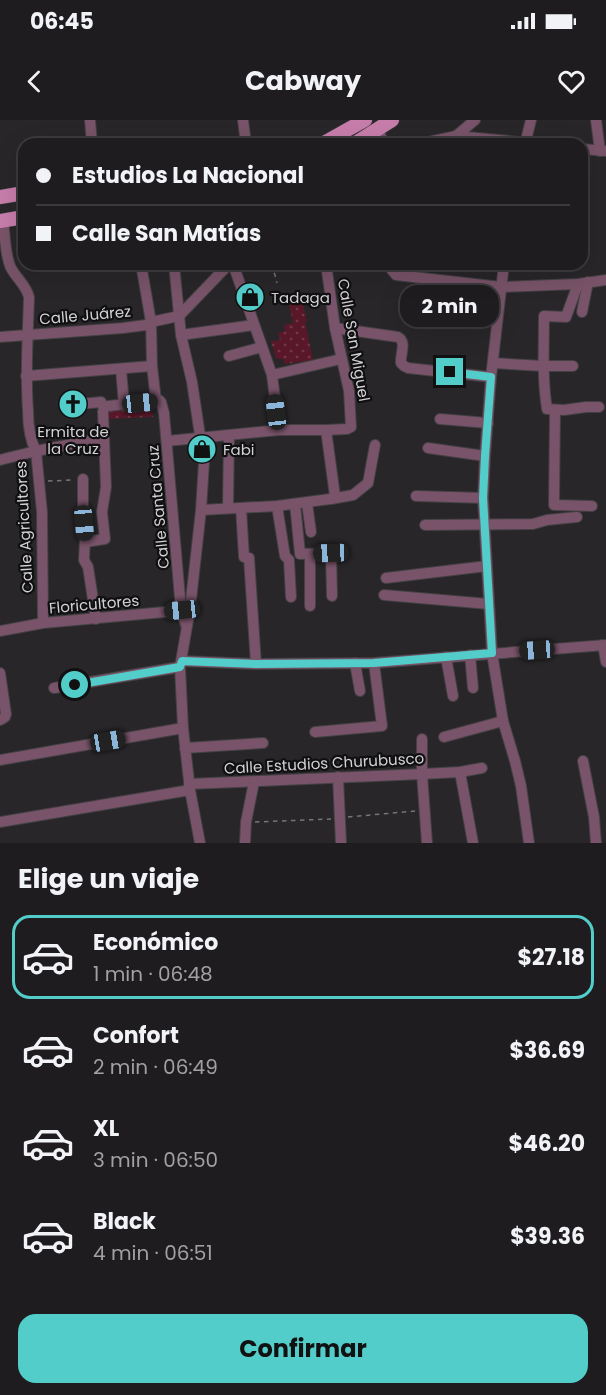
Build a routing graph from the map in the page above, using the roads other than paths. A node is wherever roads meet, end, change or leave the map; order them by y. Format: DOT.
graph roads {
  1 [pos="90,120"];
  2 [pos="243,120"];
  3 [pos="365,120"];
  4 [pos="393,120"];
  5 [pos="475,120"];
  6 [pos="531,120"];
  7 [pos="596,120"];
  8 [pos="378,129"];
  9 [pos="456,136"];
  10 [pos="92,138"];
  11 [pos="245,138"];
  12 [pos="333,138"];
  13 [pos="364,138"];
  14 [pos="382,138"];
  15 [pos="446,138"];
  16 [pos="476,138"];
  17 [pos="526,138"];
  18 [pos="588,150"];
  19 [pos="603,151"];
  20 [pos="18,194"];
  21 [pos="0,197"];
  22 [pos="18,218"];
  23 [pos="1,221"];
  24 [pos="142,270"];
  25 [pos="175,270"];
  26 [pos="225,270"];
  27 [pos="233,270"];
  28 [pos="327,270"];
  29 [pos="392,270"];
  30 [pos="503,270"];
  31 [pos="606,280"];
  32 [pos="583,283"];
  33 [pos="501,287"];
  34 [pos="582,312"];
  35 [pos="179,316"];
  36 [pos="151,322"];
  37 [pos="254,325"];
  38 [pos="335,328"];
  39 [pos="28,335"];
  40 [pos="181,335"];
  41 [pos="0,338"];
  42 [pos="262,347"];
  43 [pos="229,356"];
  44 [pos="341,360"];
  45 [pos="493,363"];
  46 [pos="152,366"];
  47 [pos="543,366"];
  48 [pos="573,366"];
  49 [pos="121,369"];
  50 [pos="272,375"];
  51 [pos="26,376"];
  52 [pos="491,377"];
  53 [pos="156,401"];
  54 [pos="80,404"];
  55 [pos="124,405"];
  56 [pos="598,407"];
  57 [pos="104,408"];
  58 [pos="551,409"];
  59 [pos="440,419"];
  60 [pos="488,423"];
  61 [pos="279,430"];
  62 [pos="326,430"];
  63 [pos="229,435"];
  64 [pos="201,437"];
  65 [pos="104,438"];
  66 [pos="167,441"];
  67 [pos="375,445"];
  68 [pos="428,448"];
  69 [pos="36,451"];
  70 [pos="485,456"];
  71 [pos="0,460"];
  72 [pos="83,479"];
  73 [pos="333,495"];
  74 [pos="416,496"];
  75 [pos="483,498"];
  76 [pos="307,503"];
  77 [pos="295,504"];
  78 [pos="277,506"];
  79 [pos="592,506"];
  80 [pos="228,508"];
  81 [pos="241,508"];
  82 [pos="201,510"];
  83 [pos="577,517"];
  84 [pos="485,524"];
  85 [pos="425,525"];
  86 [pos="311,532"];
  87 [pos="85,542"];
  88 [pos="305,554"];
  89 [pos="84,560"];
  90 [pos="72,562"];
  91 [pos="487,566"];
  92 [pos="386,578"];
  93 [pos="384,595"];
  94 [pos="332,596"];
  95 [pos="291,597"];
  96 [pos="489,604"];
  97 [pos="310,606"];
  98 [pos="186,610"];
  99 [pos="96,619"];
  100 [pos="43,623"];
  101 [pos="0,631"];
  102 [pos="605,645"];
  103 [pos="492,653"];
  104 [pos="470,655"];
  105 [pos="446,657"];
  106 [pos="606,662"];
  107 [pos="355,663"];
  108 [pos="374,663"];
  109 [pos="181,664"];
  110 [pos="256,664"];
  111 [pos="0,673"];
  112 [pos="54,688"];
  113 [pos="473,688"];
  114 [pos="360,691"];
  115 [pos="453,696"];
  116 [pos="0,720"];
  117 [pos="503,721"];
  118 [pos="183,728"];
  119 [pos="315,732"];
  120 [pos="444,737"];
  121 [pos="422,739"];
  122 [pos="263,743"];
  123 [pos="185,748"];
  124 [pos="0,760"];
  125 [pos="583,761"];
  126 [pos="482,768"];
  127 [pos="460,772"];
  128 [pos="422,774"];
  129 [pos="338,777"];
  130 [pos="254,782"];
  131 [pos="190,787"];
  132 [pos="0,822"];
  133 [pos="200,843"];
  134 [pos="245,843"];
  135 [pos="341,843"];
  136 [pos="427,843"];
  137 [pos="473,843"];
  138 [pos="529,843"];
  139 [pos="596,843"];
  1 -- 10 [label="street"];
  2 -- 11 [label="street"];
  3 -- 12 [label="main road"];
  4 -- 8 [label="main road"];
  5 -- 9 [label="street"];
  6 -- 17 [label="street"];
  7 -- 19 [label="street"];
  8 -- 13 [label="main road"];
  8 -- 14 [label="street"];
  9 -- 15 [label="street"];
  9 -- 16 [label="street"];
  18 -- 19 [label="street"];
  20 -- 21 [label="main road"];
  22 -- 23 [label="main road"];
  23 -- 39 [label="street, Calle Agricultores"];
  24 -- 36 [label="street, Calle Santa Cruz"];
  25 -- 35 [label="street"];
  26 -- 35 [label="street"];
  27 -- 37 [label="street"];
  28 -- 38 [label="street, Calle San Miguel"];
  29 -- 33 [label="street"];
  30 -- 33 [label="street"];
  31 -- 32 [label="street"];
  32 -- 33 [label="street"];
  32 -- 34 [label="street"];
  32 -- 47 [label="street"];
  33 -- 45 [label="street"];
  35 -- 36 [label="street, Calle Juárez"];
  35 -- 40 [label="street"];
  36 -- 39 [label="street, Calle Juárez"];
  36 -- 46 [label="street, Calle Santa Cruz"];
  37 -- 40 [label="street"];
  37 -- 42 [label="street"];
  38 -- 44 [label="street, Calle San Miguel"];
  38 -- 52 [label="street"];
  39 -- 41 [label="street, Calle Juárez"];
  39 -- 51 [label="street, Calle Agricultores"];
  40 -- 64 [label="street"];
  42 -- 43 [label="street"];
  42 -- 50 [label="street"];
  44 -- 50 [label="street"];
  44 -- 62 [label="street, Calle San Miguel"];
  45 -- 47 [label="street"];
  45 -- 52 [label="street"];
  46 -- 49 [label="street"];
  46 -- 53 [label="street, Calle Santa Cruz"];
  47 -- 48 [label="street"];
  47 -- 58 [label="street"];
  49 -- 51 [label="street"];
  49 -- 55 [label="street"];
  50 -- 61 [label="street"];
  51 -- 69 [label="street, Calle Agricultores"];
  52 -- 60 [label="street"];
  53 -- 55 [label="street"];
  53 -- 66 [label="street, Calle Santa Cruz"];
  54 -- 57 [label="street"];
  55 -- 57 [label="street"];
  56 -- 58 [label="street"];
  57 -- 65 [label="street"];
  58 -- 79 [label="street"];
  59 -- 60 [label="street"];
  60 -- 70 [label="street"];
  61 -- 62 [label="street"];
  61 -- 63 [label="street"];
  62 -- 73 [label="street"];
  63 -- 64 [label="street"];
  63 -- 80 [label="street"];
  64 -- 66 [label="street"];
  64 -- 82 [label="street"];
  65 -- 69 [label="street"];
  65 -- 87 [label="street"];
  66 -- 98 [label="street, Calle Santa Cruz"];
  67 -- 73 [label="street"];
  68 -- 70 [label="street"];
  69 -- 71 [label="street"];
  69 -- 100 [label="street, Calle Agricultores"];
  70 -- 75 [label="street"];
  72 -- 87 [label="street"];
  73 -- 76 [label="street"];
  74 -- 75 [label="street"];
  75 -- 84 [label="street"];
  76 -- 77 [label="street"];
  76 -- 86 [label="street"];
  77 -- 78 [label="street"];
  77 -- 88 [label="street"];
  78 -- 81 [label="street"];
  78 -- 95 [label="street"];
  80 -- 81 [label="street"];
  80 -- 82 [label="street"];
  81 -- 110 [label="street"];
  82 -- 98 [label="street"];
  83 -- 84 [label="street"];
  84 -- 85 [label="street"];
  84 -- 91 [label="street"];
  87 -- 89 [label="street"];
  88 -- 94 [label="street"];
  88 -- 97 [label="street"];
  89 -- 90 [label="street"];
  89 -- 99 [label="street"];
  91 -- 92 [label="street"];
  91 -- 96 [label="street"];
  93 -- 96 [label="street"];
  96 -- 103 [label="street"];
  98 -- 99 [label="street, Floricultores"];
  98 -- 109 [label="street"];
  99 -- 100 [label="street, Floricultores"];
  100 -- 101 [label="street, Floricultores"];
  102 -- 103 [label="street"];
  102 -- 106 [label="street"];
  103 -- 104 [label="street"];
  103 -- 117 [label="street"];
  104 -- 105 [label="street"];
  104 -- 113 [label="street"];
  105 -- 108 [label="street"];
  105 -- 115 [label="street"];
  107 -- 108 [label="street"];
  107 -- 110 [label="street"];
  107 -- 114 [label="street"];
  108 -- 119 [label="street"];
  109 -- 110 [label="street"];
  109 -- 112 [label="street"];
  109 -- 118 [label="street"];
  111 -- 116 [label="street"];
  117 -- 120 [label="street"];
  117 -- 138 [label="street"];
  118 -- 123 [label="street"];
  118 -- 124 [label="street"];
  121 -- 128 [label="street"];
  122 -- 123 [label="street"];
  123 -- 131 [label="street"];
  125 -- 139 [label="street"];
  126 -- 127 [label="street, Calle Estudios Churubusco"];
  127 -- 128 [label="street, Calle Estudios Churubusco"];
  127 -- 137 [label="street"];
  128 -- 129 [label="street, Calle Estudios Churubusco"];
  128 -- 136 [label="street"];
  129 -- 130 [label="street, Calle Estudios Churubusco"];
  129 -- 135 [label="street"];
  130 -- 131 [label="street, Calle Estudios Churubusco"];
  130 -- 134 [label="street"];
  131 -- 132 [label="street, Calle Estudios Churubusco"];
  131 -- 133 [label="street"];
}
